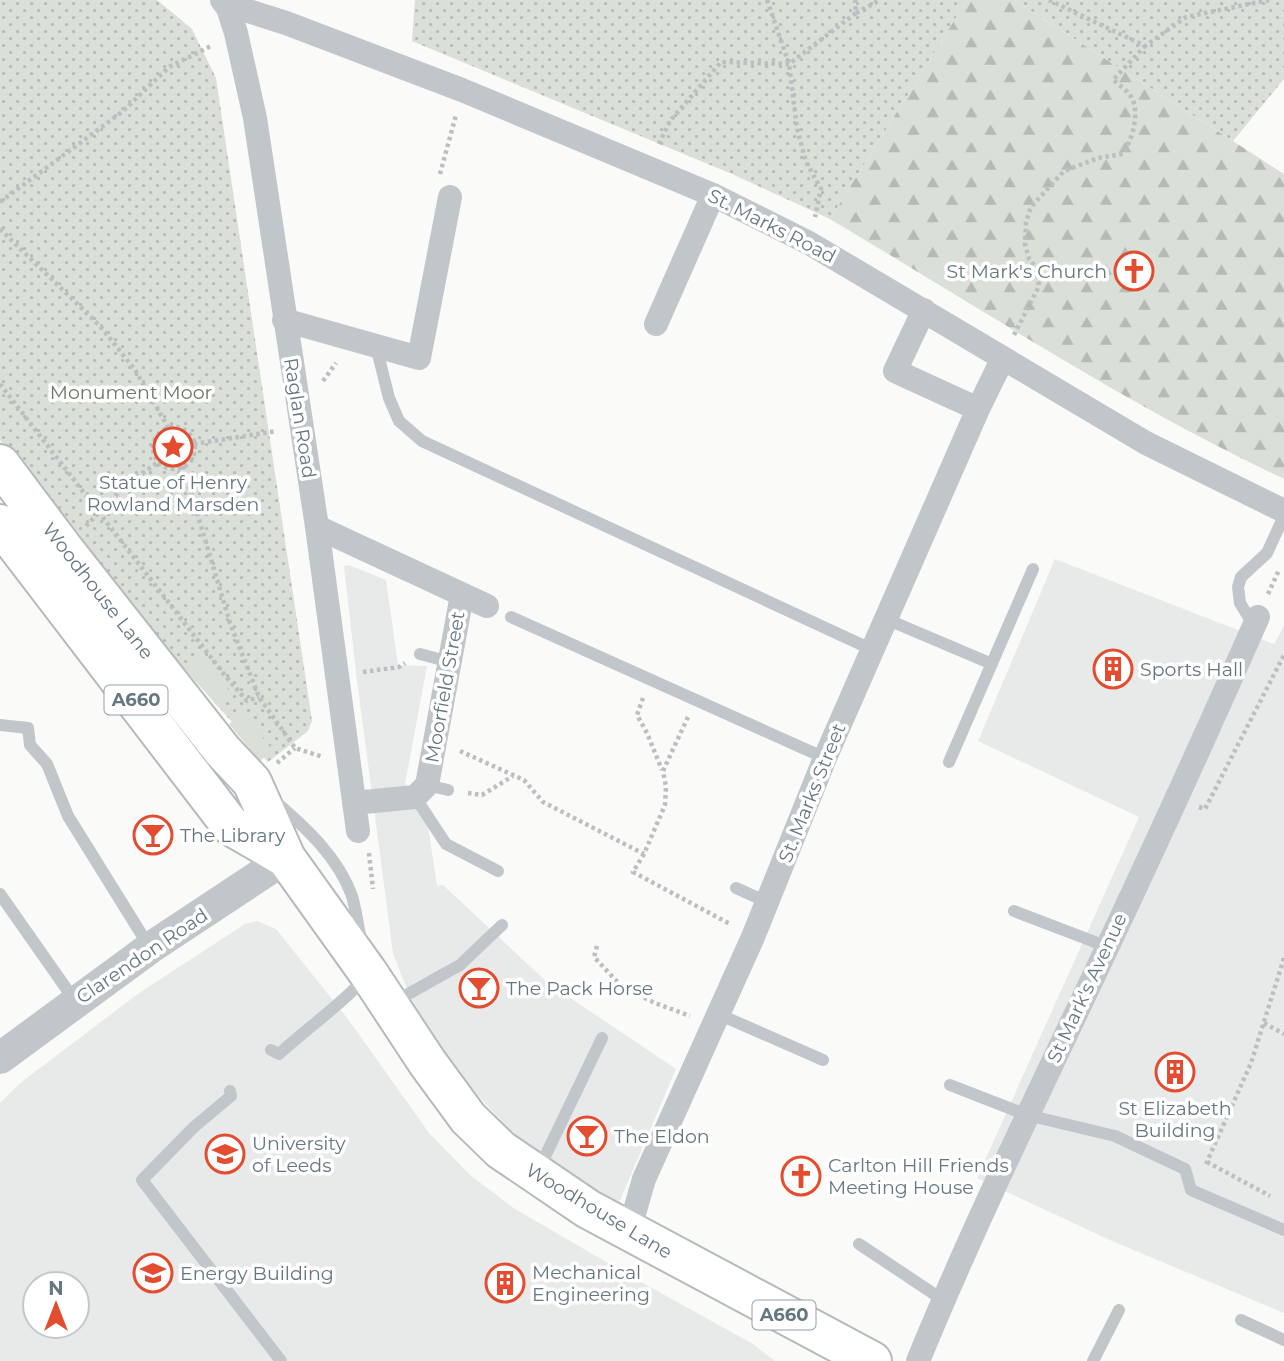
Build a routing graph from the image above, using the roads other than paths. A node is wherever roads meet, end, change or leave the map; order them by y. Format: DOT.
graph roads {
  1 [pos="225,4"];
  2 [pos="713,195"];
  3 [pos="450,197"];
  4 [pos="924,310"];
  5 [pos="284,320"];
  6 [pos="656,324"];
  7 [pos="364,343"];
  8 [pos="1003,358"];
  9 [pos="978,409"];
  10 [pos="0,464"];
  11 [pos="1284,513"];
  12 [pos="0,524"];
  13 [pos="317,527"];
  14 [pos="1033,569"];
  15 [pos="462,595"];
  16 [pos="486,606"];
  17 [pos="510,617"];
  18 [pos="886,619"];
  19 [pos="1256,622"];
  20 [pos="873,650"];
  21 [pos="419,654"];
  22 [pos="450,662"];
  23 [pos="992,664"];
  24 [pos="0,725"];
  25 [pos="825,758"];
  26 [pos="949,762"];
  27 [pos="252,782"];
  28 [pos="430,791"];
  29 [pos="354,803"];
  30 [pos="358,831"];
  31 [pos="286,858"];
  32 [pos="498,871"];
  33 [pos="736,888"];
  34 [pos="0,894"];
  35 [pos="767,902"];
  36 [pos="1014,911"];
  37 [pos="502,925"];
  38 [pos="1108,947"];
  39 [pos="150,948"];
  40 [pos="379,989"];
  41 [pos="75,1002"];
  42 [pos="716,1019"];
  43 [pos="602,1038"];
  44 [pos="271,1050"];
  45 [pos="0,1058"];
  46 [pos="824,1060"];
  47 [pos="950,1085"];
  48 [pos="230,1091"];
  49 [pos="1027,1115"];
  50 [pos="536,1176"];
  51 [pos="1284,1230"];
  52 [pos="629,1231"];
  53 [pos="859,1244"];
  54 [pos="943,1300"];
  55 [pos="1119,1310"];
  56 [pos="1241,1320"];
  57 [pos="1284,1340"];
  58 [pos="281,1361"];
  59 [pos="872,1361"];
  60 [pos="918,1361"];
  61 [pos="1093,1361"];
  1 -- 2 [label="street, St. Marks Road"];
  1 -- 5 [label="street, Raglan Road"];
  2 -- 4 [label="street, St. Marks Road"];
  2 -- 6 [label="street"];
  3 -- 7 [label="street"];
  4 -- 8 [label="street, St. Marks Road"];
  4 -- 9 [label="street"];
  5 -- 7 [label="street"];
  5 -- 13 [label="street, Raglan Road"];
  7 -- 20 [label="lane"];
  8 -- 9 [label="street, St. Marks Street"];
  8 -- 11 [label="street, St. Marks Road"];
  9 -- 18 [label="street, St. Marks Street"];
  10 -- 27 [label="highway, Woodhouse Lane / A660"];
  11 -- 19 [label="lane"];
  12 -- 31 [label="highway, Woodhouse Lane / A660"];
  13 -- 15 [label="street"];
  13 -- 29 [label="street, Raglan Road"];
  14 -- 23 [label="lane"];
  15 -- 16 [label="street"];
  15 -- 22 [label="street, Moorfield Street"];
  17 -- 25 [label="lane"];
  18 -- 20 [label="street, St. Marks Street"];
  18 -- 23 [label="lane"];
  19 -- 38 [label="street, St Mark's Avenue"];
  20 -- 25 [label="street, St. Marks Street"];
  21 -- 22 [label="lane"];
  22 -- 28 [label="street, Moorfield Street"];
  23 -- 26 [label="lane"];
  24 -- 39 [label="lane"];
  25 -- 35 [label="street, St. Marks Street"];
  27 -- 31 [label="highway, Woodhouse Lane / A660"];
  27 -- 40 [label="lane"];
  28 -- 29 [label="street"];
  28 -- 32 [label="lane"];
  29 -- 30 [label="street, Raglan Road"];
  31 -- 39 [label="street, Clarendon Road"];
  31 -- 40 [label="highway, Woodhouse Lane / A660"];
  33 -- 35 [label="lane"];
  34 -- 41 [label="lane"];
  35 -- 42 [label="street, St. Marks Street"];
  36 -- 38 [label="lane"];
  37 -- 40 [label="lane"];
  38 -- 49 [label="street, St Mark's Avenue"];
  39 -- 41 [label="street, Clarendon Road"];
  40 -- 44 [label="lane"];
  40 -- 50 [label="highway, Woodhouse Lane / A660"];
  41 -- 45 [label="street, Clarendon Road"];
  42 -- 46 [label="lane"];
  42 -- 52 [label="street, St. Marks Street"];
  43 -- 50 [label="lane"];
  47 -- 49 [label="lane"];
  48 -- 58 [label="lane"];
  49 -- 51 [label="lane"];
  49 -- 54 [label="street, St Mark's Avenue"];
  50 -- 52 [label="highway, Woodhouse Lane / A660"];
  52 -- 59 [label="highway, Woodhouse Lane / A660"];
  53 -- 54 [label="lane"];
  54 -- 60 [label="street, St Mark's Avenue"];
  55 -- 61 [label="lane"];
  56 -- 57 [label="lane"];
}
